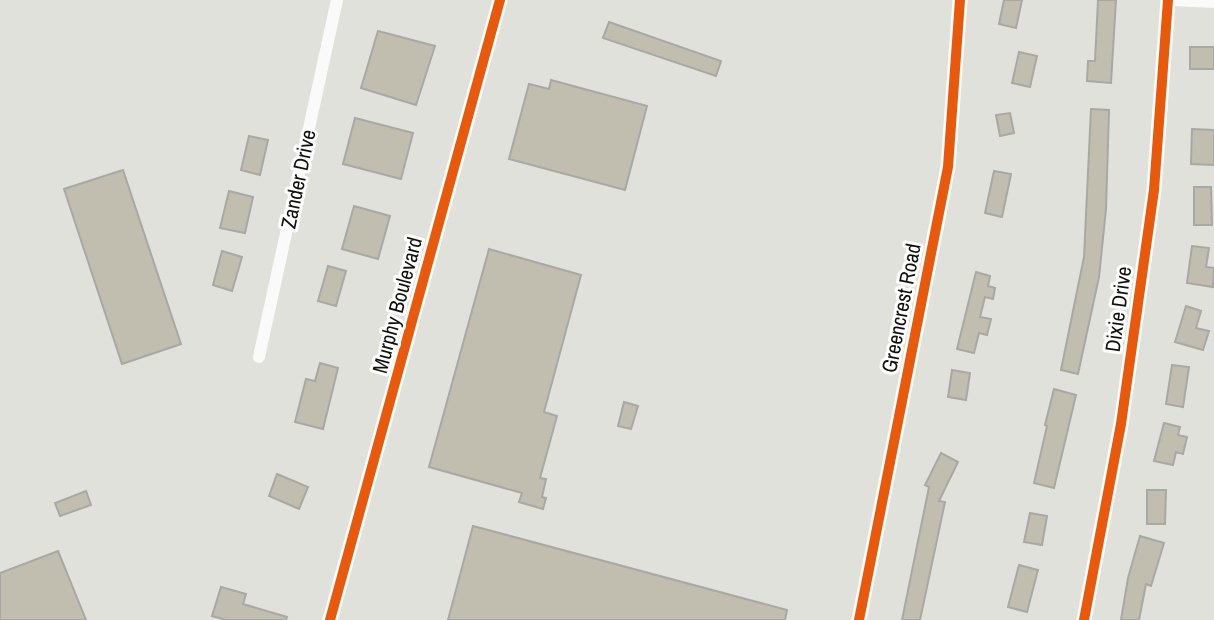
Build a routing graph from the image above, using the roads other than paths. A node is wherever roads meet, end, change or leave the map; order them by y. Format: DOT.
graph roads {
  1 [pos="337,0"];
  2 [pos="500,0"];
  3 [pos="960,0"];
  4 [pos="1168,0"];
  5 [pos="1174,0"];
  6 [pos="1214,2"];
  7 [pos="259,357"];
  8 [pos="330,620"];
  9 [pos="859,620"];
  10 [pos="1084,620"];
  1 -- 7 [label="street, Zander Drive"];
  2 -- 8 [label="street, Murphy Boulevard"];
  3 -- 9 [label="street, Greencrest Road"];
  4 -- 10 [label="street, Dixie Drive"];
  5 -- 6 [label="street"];
}
